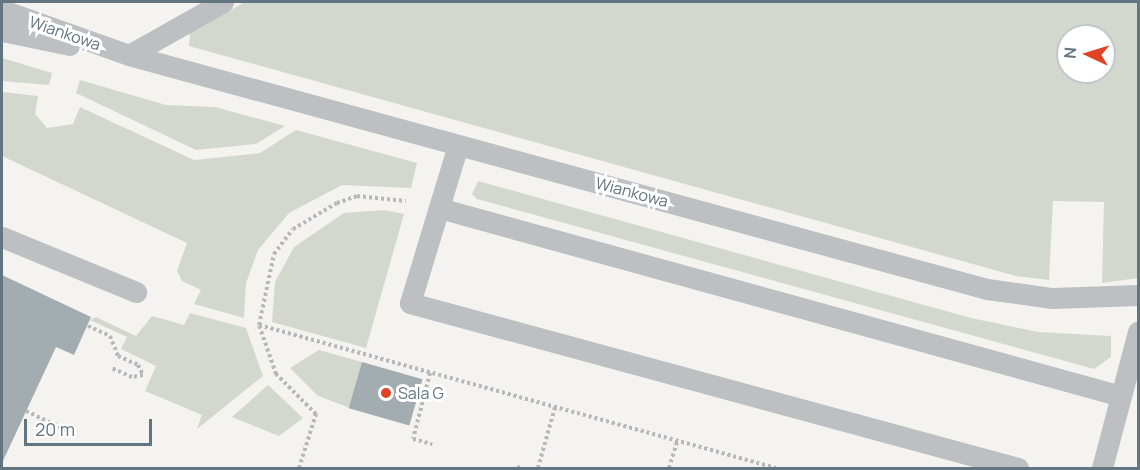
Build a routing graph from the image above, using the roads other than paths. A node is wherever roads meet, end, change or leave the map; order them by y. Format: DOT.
graph roads {
  1 [pos="223,2"];
  2 [pos="2,10"];
  3 [pos="2,31"];
  4 [pos="129,55"];
  5 [pos="458,144"];
  6 [pos="439,208"];
  7 [pos="2,237"];
  8 [pos="136,292"];
  9 [pos="1138,295"];
  10 [pos="1138,332"];
  11 [pos="1121,396"];
  12 [pos="1018,468"];
  13 [pos="1102,468"];
  1 -- 4 [label="lane"];
  2 -- 4 [label="lane, Wiankowa"];
  3 -- 4 [label="lane, Wiankowa"];
  4 -- 5 [label="lane, Wiankowa"];
  5 -- 6 [label="lane"];
  5 -- 9 [label="lane, Wiankowa"];
  6 -- 11 [label="lane"];
  6 -- 12 [label="lane"];
  7 -- 8 [label="lane"];
  10 -- 11 [label="lane"];
  11 -- 13 [label="lane"];
}
